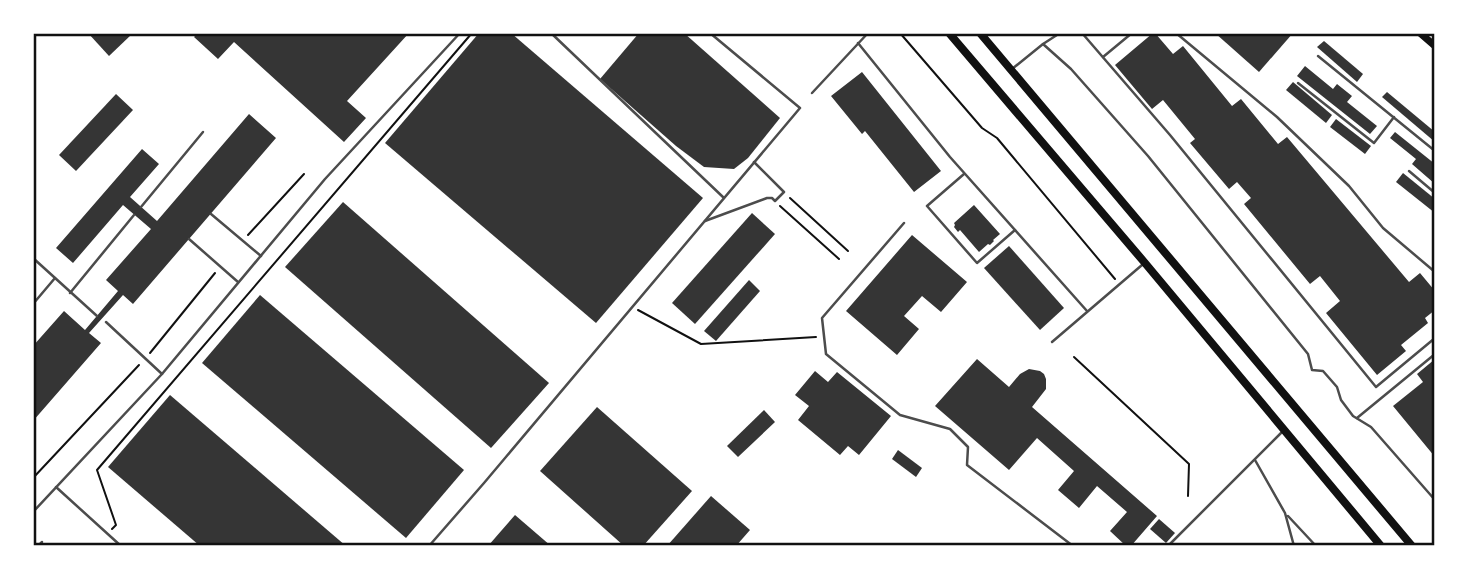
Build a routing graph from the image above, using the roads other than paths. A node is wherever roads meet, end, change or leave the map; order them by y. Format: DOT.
graph roads {
  1 [pos="460,33"];
  2 [pos="551,33"];
  3 [pos="710,33"];
  4 [pos="868,33"];
  5 [pos="949,33"];
  6 [pos="980,33"];
  7 [pos="1060,33"];
  8 [pos="1082,33"];
  9 [pos="1132,33"];
  10 [pos="1177,33"];
  11 [pos="1424,35"];
  12 [pos="858,43"];
  13 [pos="1043,44"];
  14 [pos="1435,46"];
  15 [pos="1318,56"];
  16 [pos="1103,57"];
  17 [pos="1011,70"];
  18 [pos="1298,83"];
  19 [pos="812,93"];
  20 [pos="1394,117"];
  21 [pos="203,132"];
  22 [pos="1435,151"];
  23 [pos="754,162"];
  24 [pos="1409,171"];
  25 [pos="965,173"];
  26 [pos="1435,192"];
  27 [pos="724,198"];
  28 [pos="141,207"];
  29 [pos="211,214"];
  30 [pos="134,215"];
  31 [pos="705,221"];
  32 [pos="904,223"];
  33 [pos="1015,230"];
  34 [pos="189,239"];
  35 [pos="261,256"];
  36 [pos="33,258"];
  37 [pos="1145,263"];
  38 [pos="1435,272"];
  39 [pos="55,278"];
  40 [pos="238,282"];
  41 [pos="70,293"];
  42 [pos="33,304"];
  43 [pos="1087,311"];
  44 [pos="97,316"];
  45 [pos="106,322"];
  46 [pos="1435,338"];
  47 [pos="1052,342"];
  48 [pos="1435,354"];
  49 [pos="162,374"];
  50 [pos="1357,418"];
  51 [pos="1284,431"];
  52 [pos="1255,460"];
  53 [pos="56,487"];
  54 [pos="1435,500"];
  55 [pos="33,512"];
  56 [pos="1285,513"];
  57 [pos="42,542"];
  58 [pos="38,546"];
  59 [pos="121,546"];
  60 [pos="429,546"];
  61 [pos="1073,546"];
  62 [pos="1168,546"];
  63 [pos="1294,546"];
  64 [pos="1316,546"];
  65 [pos="1381,546"];
  66 [pos="1412,546"];
  1 -- 35 [label="lane"];
  2 -- 27 [label="lane"];
  3 -- 23 [label="lane"];
  4 -- 12 [label="lane"];
  5 -- 37 [label="highway"];
  6 -- 17 [label="highway"];
  7 -- 13 [label="lane"];
  8 -- 16 [label="lane"];
  9 -- 16 [label="lane"];
  10 -- 38 [label="lane"];
  11 -- 14 [label="main road"];
  12 -- 19 [label="lane"];
  12 -- 25 [label="lane"];
  13 -- 17 [label="lane"];
  13 -- 50 [label="lane"];
  15 -- 20 [label="lane"];
  16 -- 46 [label="lane"];
  17 -- 66 [label="highway"];
  18 -- 20 [label="lane"];
  20 -- 22 [label="lane"];
  21 -- 28 [label="lane"];
  23 -- 27 [label="lane"];
  23 -- 31 [label="lane"];
  24 -- 26 [label="lane"];
  25 -- 33 [label="lane"];
  25 -- 33 [label="lane"];
  27 -- 31 [label="lane"];
  29 -- 35 [label="lane"];
  30 -- 41 [label="lane"];
  31 -- 60 [label="lane"];
  32 -- 61 [label="lane"];
  33 -- 43 [label="lane"];
  34 -- 40 [label="lane"];
  35 -- 40 [label="lane"];
  36 -- 39 [label="lane"];
  37 -- 43 [label="lane"];
  37 -- 51 [label="highway"];
  39 -- 41 [label="lane"];
  39 -- 42 [label="lane"];
  40 -- 49 [label="lane"];
  41 -- 44 [label="lane"];
  43 -- 47 [label="lane"];
  45 -- 49 [label="lane"];
  48 -- 50 [label="lane"];
  49 -- 53 [label="lane"];
  50 -- 54 [label="lane"];
  51 -- 52 [label="lane"];
  51 -- 65 [label="highway"];
  52 -- 56 [label="lane"];
  52 -- 62 [label="lane"];
  53 -- 55 [label="lane"];
  53 -- 59 [label="lane"];
  56 -- 63 [label="lane"];
  56 -- 64 [label="lane"];
  57 -- 58 [label="lane"];
}
